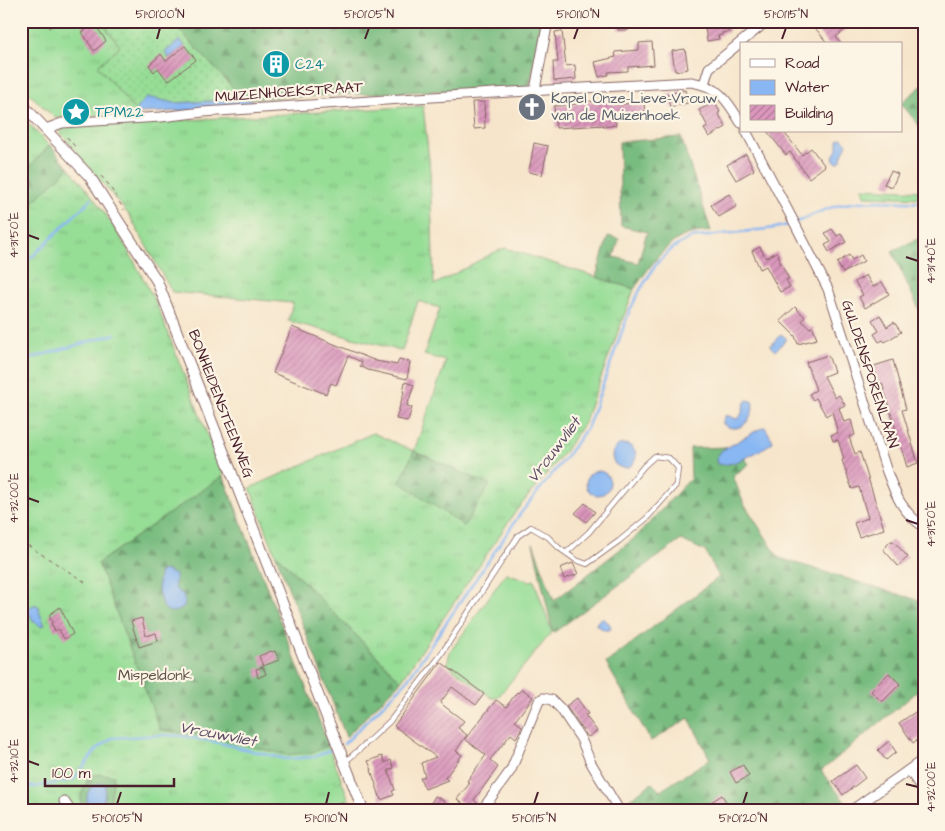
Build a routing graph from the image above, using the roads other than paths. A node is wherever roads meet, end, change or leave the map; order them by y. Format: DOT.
graph roads {
  1 [pos="548,21"];
  2 [pos="767,21"];
  3 [pos="741,42"];
  4 [pos="740,43"];
  5 [pos="704,84"];
  6 [pos="535,90"];
  7 [pos="21,103"];
  8 [pos="740,122"];
  9 [pos="46,129"];
  10 [pos="747,132"];
  11 [pos="924,527"];
  12 [pos="566,553"];
  13 [pos="340,750"];
  14 [pos="924,759"];
  15 [pos="909,770"];
  16 [pos="924,792"];
  17 [pos="64,801"];
  18 [pos="70,810"];
  19 [pos="363,810"];
  20 [pos="482,810"];
  21 [pos="619,810"];
  22 [pos="852,810"];
  1 -- 6 [label="street"];
  2 -- 3 [label="street"];
  4 -- 5 [label="street"];
  5 -- 6 [label="street, MUIZENHOEKSTRAAT"];
  5 -- 8 [label="street"];
  6 -- 9 [label="street, MUIZENHOEKSTRAAT"];
  7 -- 9 [label="street, BONHEIDENSTEENWEG"];
  9 -- 13 [label="street, BONHEIDENSTEENWEG"];
  10 -- 11 [label="street, GULDENSPORENLAAN"];
  12 -- 12 [label="lane"];
  12 -- 13 [label="lane"];
  13 -- 19 [label="street, BONHEIDENSTEENWEG"];
  14 -- 15 [label="street"];
  15 -- 16 [label="street"];
  15 -- 22 [label="street"];
  17 -- 18 [label="street"];
  20 -- 21 [label="street"];
}
